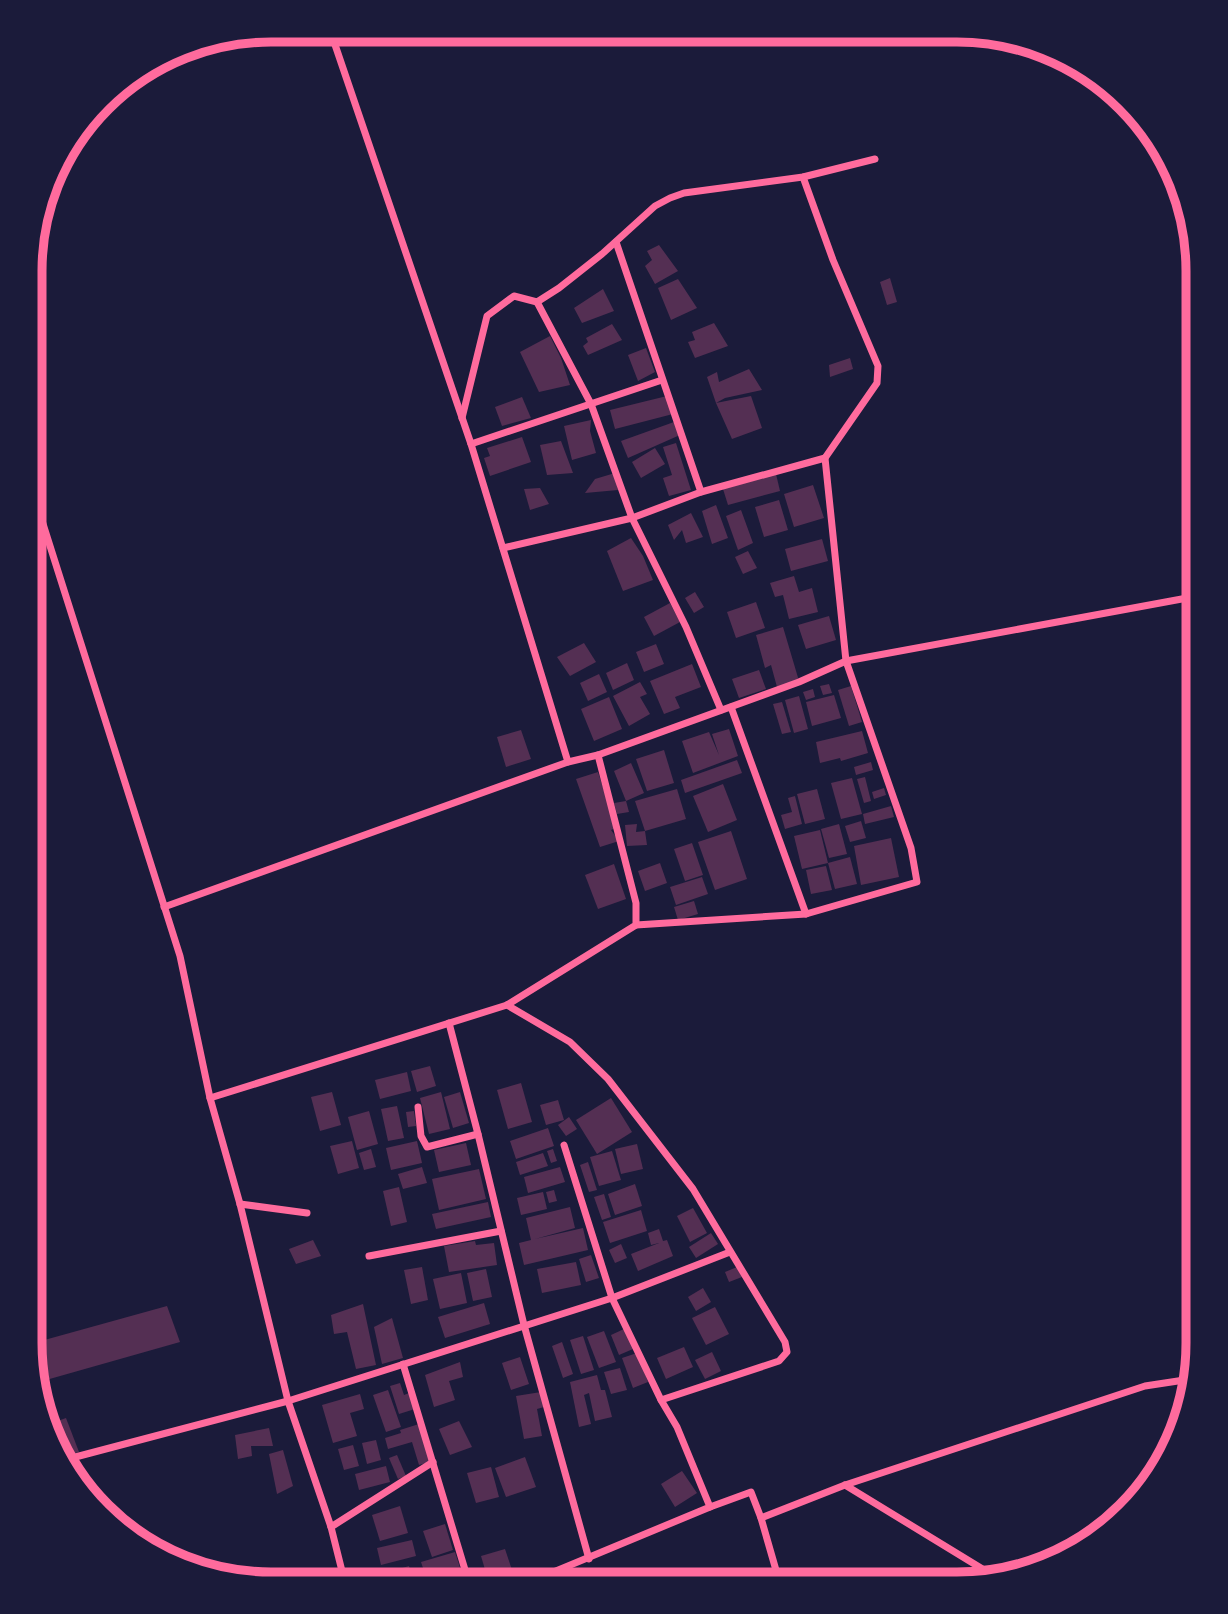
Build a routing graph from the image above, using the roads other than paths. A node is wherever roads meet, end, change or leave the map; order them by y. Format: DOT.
graph roads {
  1 [pos="334,42"];
  2 [pos="875,159"];
  3 [pos="803,177"];
  4 [pos="616,242"];
  5 [pos="537,302"];
  6 [pos="663,380"];
  7 [pos="590,404"];
  8 [pos="462,418"];
  9 [pos="471,444"];
  10 [pos="825,458"];
  11 [pos="701,492"];
  12 [pos="632,518"];
  13 [pos="42,521"];
  14 [pos="503,548"];
  15 [pos="1186,598"];
  16 [pos="846,661"];
  17 [pos="732,706"];
  18 [pos="721,710"];
  19 [pos="598,755"];
  20 [pos="568,762"];
  21 [pos="164,907"];
  22 [pos="806,914"];
  23 [pos="636,925"];
  24 [pos="508,1005"];
  25 [pos="449,1023"];
  26 [pos="210,1098"];
  27 [pos="418,1107"];
  28 [pos="478,1134"];
  29 [pos="564,1145"];
  30 [pos="240,1204"];
  31 [pos="307,1213"];
  32 [pos="501,1231"];
  33 [pos="730,1252"];
  34 [pos="369,1255"];
  35 [pos="612,1298"];
  36 [pos="524,1325"];
  37 [pos="402,1364"];
  38 [pos="1183,1380"];
  39 [pos="661,1400"];
  40 [pos="288,1401"];
  41 [pos="74,1457"];
  42 [pos="433,1462"];
  43 [pos="845,1485"];
  44 [pos="710,1507"];
  45 [pos="761,1518"];
  46 [pos="331,1527"];
  47 [pos="589,1559"];
  48 [pos="984,1570"];
  49 [pos="342,1572"];
  50 [pos="466,1572"];
  51 [pos="555,1572"];
  52 [pos="777,1572"];
  1 -- 8 [label="street"];
  2 -- 3 [label="street"];
  3 -- 4 [label="street"];
  3 -- 10 [label="street"];
  4 -- 5 [label="street"];
  4 -- 6 [label="street"];
  5 -- 7 [label="street"];
  5 -- 8 [label="street"];
  6 -- 7 [label="street"];
  6 -- 11 [label="street"];
  7 -- 9 [label="street"];
  7 -- 12 [label="street"];
  8 -- 9 [label="street"];
  9 -- 14 [label="street"];
  10 -- 11 [label="street"];
  10 -- 16 [label="street"];
  11 -- 12 [label="street"];
  12 -- 14 [label="street"];
  12 -- 18 [label="street"];
  13 -- 21 [label="street"];
  14 -- 20 [label="street"];
  15 -- 16 [label="street"];
  16 -- 17 [label="street"];
  16 -- 22 [label="street"];
  17 -- 18 [label="street"];
  17 -- 22 [label="street"];
  18 -- 19 [label="street"];
  19 -- 20 [label="street"];
  19 -- 23 [label="street"];
  20 -- 21 [label="street"];
  21 -- 26 [label="street"];
  22 -- 23 [label="street"];
  23 -- 24 [label="street"];
  24 -- 25 [label="street"];
  24 -- 33 [label="street"];
  25 -- 26 [label="street"];
  25 -- 28 [label="street"];
  26 -- 30 [label="street"];
  27 -- 28 [label="street"];
  28 -- 32 [label="street"];
  29 -- 35 [label="street"];
  30 -- 31 [label="street"];
  30 -- 40 [label="street"];
  32 -- 34 [label="street"];
  32 -- 36 [label="street"];
  33 -- 35 [label="street"];
  33 -- 39 [label="street"];
  35 -- 36 [label="street"];
  35 -- 39 [label="street"];
  36 -- 37 [label="street"];
  36 -- 47 [label="street"];
  37 -- 40 [label="street"];
  37 -- 42 [label="street"];
  38 -- 43 [label="street"];
  39 -- 44 [label="street"];
  40 -- 41 [label="street"];
  40 -- 46 [label="street"];
  42 -- 46 [label="street"];
  42 -- 50 [label="street"];
  43 -- 45 [label="street"];
  43 -- 48 [label="street"];
  44 -- 45 [label="street"];
  44 -- 47 [label="street"];
  45 -- 52 [label="street"];
  46 -- 49 [label="street"];
  47 -- 51 [label="street"];
}
